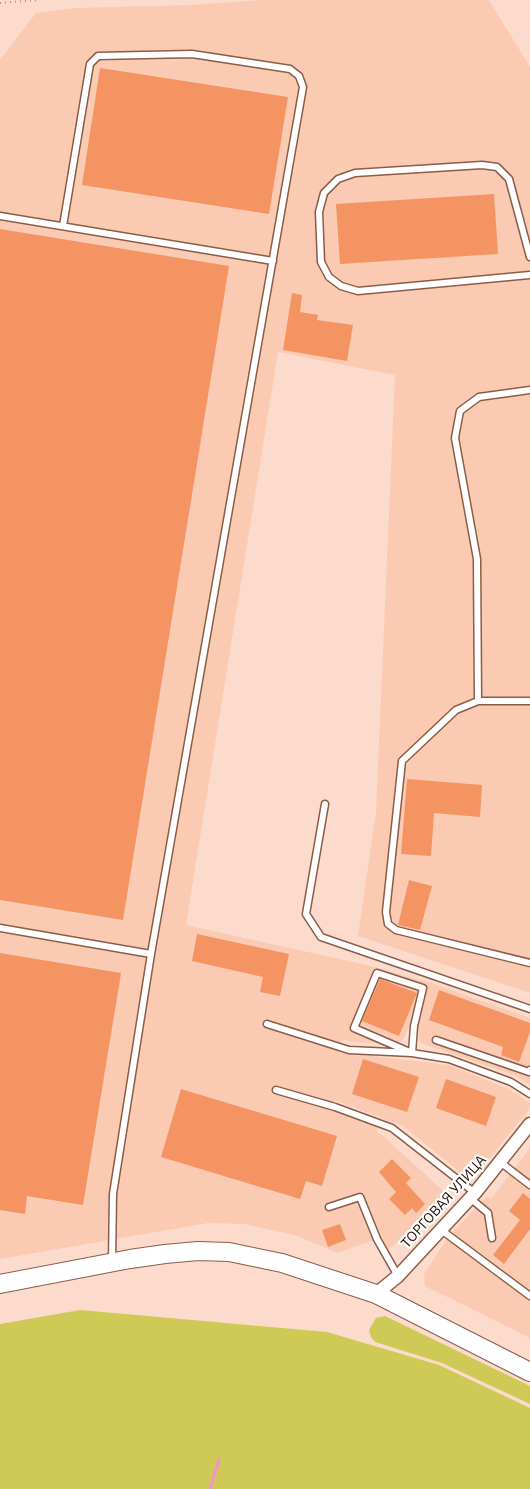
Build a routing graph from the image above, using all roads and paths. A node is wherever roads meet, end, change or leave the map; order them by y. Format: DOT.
graph roads {
  1 [pos="38,0"];
  2 [pos="0,3"];
  3 [pos="0,216"];
  4 [pos="64,226"];
  5 [pos="530,257"];
  6 [pos="273,261"];
  7 [pos="530,275"];
  8 [pos="530,390"];
  9 [pos="530,701"];
  10 [pos="478,702"];
  11 [pos="325,804"];
  12 [pos="0,928"];
  13 [pos="150,954"];
  14 [pos="530,963"];
  15 [pos="530,1009"];
  16 [pos="267,1024"];
  17 [pos="436,1040"];
  18 [pos="412,1053"];
  19 [pos="530,1070"];
  20 [pos="276,1090"];
  21 [pos="530,1094"];
  22 [pos="530,1124"];
  23 [pos="500,1162"];
  24 [pos="530,1185"];
  25 [pos="472,1196"];
  26 [pos="329,1207"];
  27 [pos="440,1229"];
  28 [pos="492,1238"];
  29 [pos="112,1262"];
  30 [pos="398,1276"];
  31 [pos="0,1284"];
  32 [pos="376,1294"];
  33 [pos="530,1296"];
  34 [pos="530,1372"];
  1 -- 2 [label="path"];
  3 -- 4 [label="lane"];
  4 -- 6 [label="lane"];
  4 -- 6 [label="lane"];
  5 -- 7 [label="lane"];
  6 -- 13 [label="lane"];
  8 -- 10 [label="lane"];
  9 -- 10 [label="lane"];
  10 -- 14 [label="lane"];
  11 -- 15 [label="lane"];
  12 -- 13 [label="lane"];
  13 -- 29 [label="lane"];
  16 -- 18 [label="lane"];
  17 -- 19 [label="lane"];
  18 -- 18 [label="lane"];
  18 -- 21 [label="lane"];
  20 -- 25 [label="lane"];
  22 -- 23 [label="street, ТОРГОВАЯ УЛИЦА"];
  23 -- 24 [label="lane"];
  23 -- 25 [label="street, ТОРГОВАЯ УЛИЦА"];
  25 -- 27 [label="street, ТОРГОВАЯ УЛИЦА"];
  25 -- 28 [label="lane"];
  26 -- 30 [label="lane"];
  27 -- 30 [label="street, ТОРГОВАЯ УЛИЦА"];
  27 -- 33 [label="lane"];
  29 -- 31 [label="main road"];
  29 -- 32 [label="main road"];
  30 -- 32 [label="street, ТОРГОВАЯ УЛИЦА"];
  32 -- 34 [label="main road"];
}
